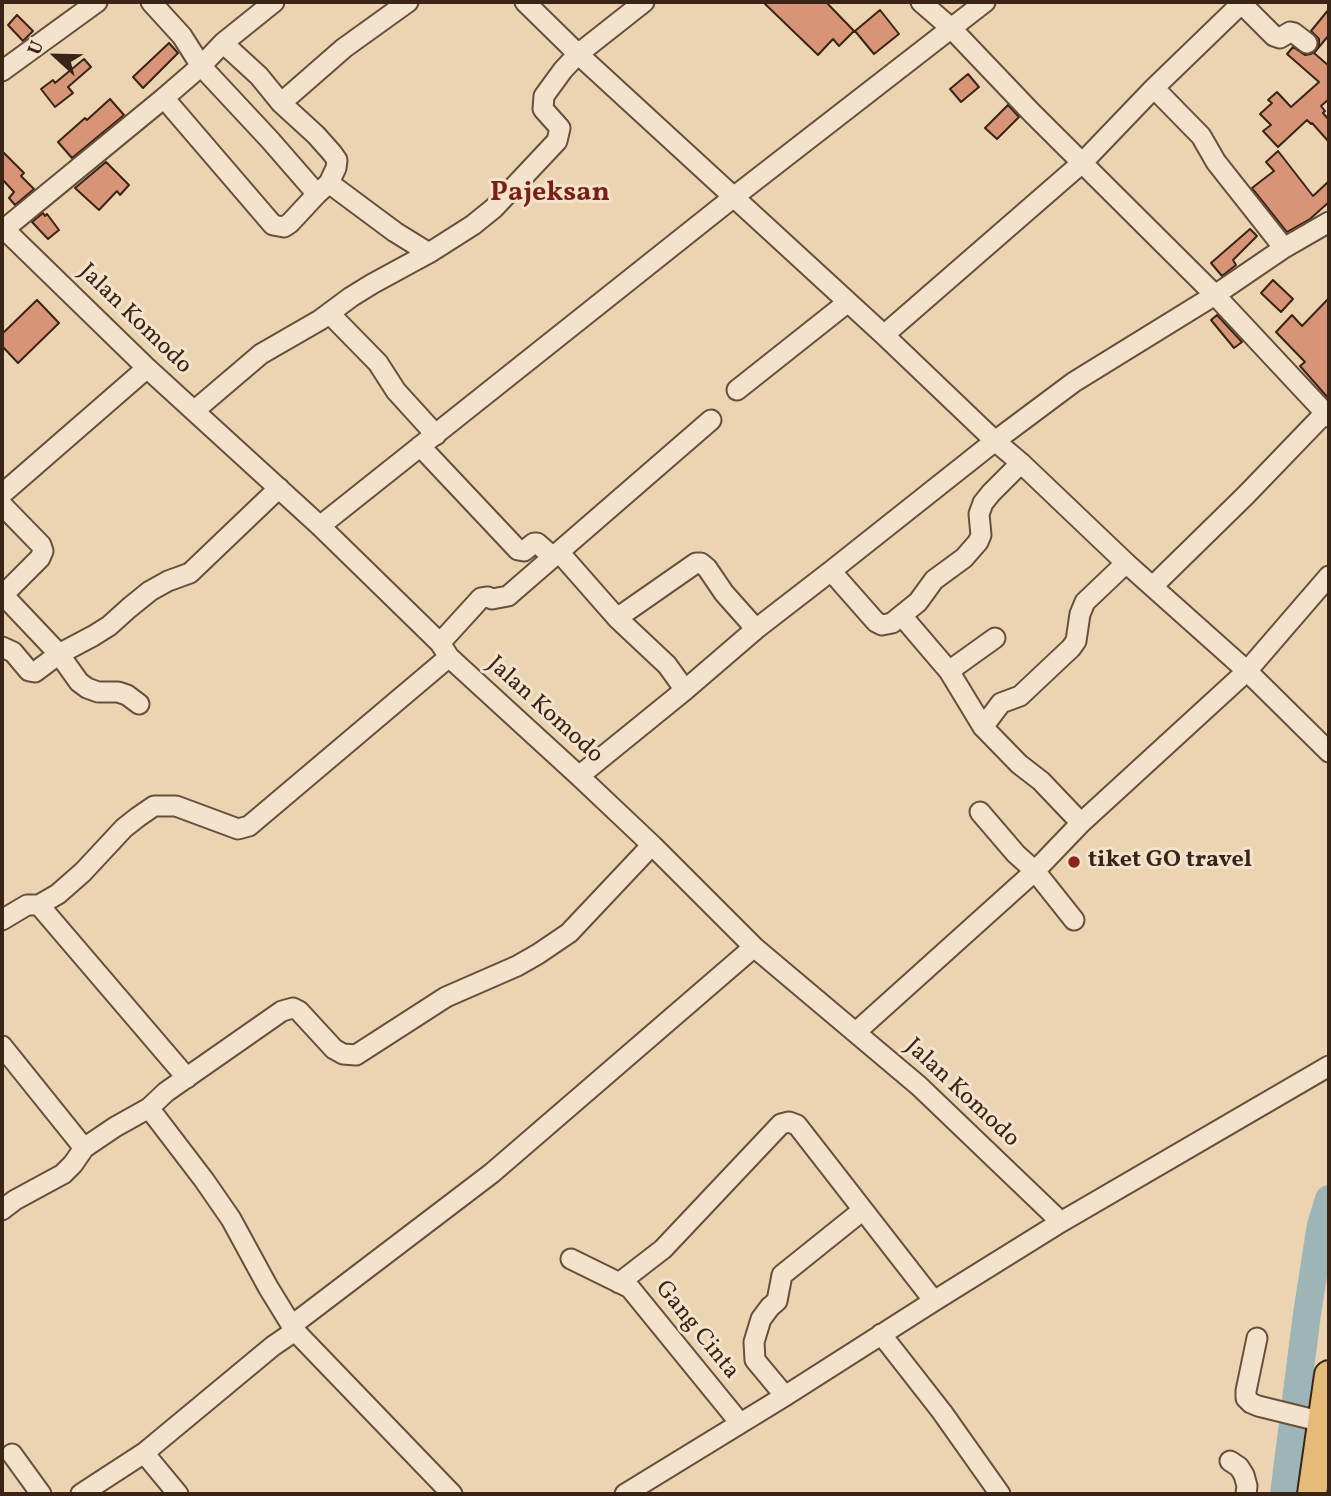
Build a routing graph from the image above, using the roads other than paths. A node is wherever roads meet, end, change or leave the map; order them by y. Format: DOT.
graph roads {
  1 [pos="97,2"];
  2 [pos="151,2"];
  3 [pos="274,2"];
  4 [pos="408,2"];
  5 [pos="525,2"];
  6 [pos="644,2"];
  7 [pos="921,2"];
  8 [pos="985,2"];
  9 [pos="1242,3"];
  10 [pos="951,28"];
  11 [pos="223,43"];
  12 [pos="1307,43"];
  13 [pos="578,54"];
  14 [pos="201,66"];
  15 [pos="2,71"];
  16 [pos="1154,88"];
  17 [pos="164,98"];
  18 [pos="281,103"];
  19 [pos="1083,162"];
  20 [pos="323,189"];
  21 [pos="734,196"];
  22 [pos="1329,222"];
  23 [pos="2,229"];
  24 [pos="1284,248"];
  25 [pos="429,253"];
  26 [pos="1215,295"];
  27 [pos="848,302"];
  28 [pos="330,314"];
  29 [pos="884,335"];
  30 [pos="147,368"];
  31 [pos="737,390"];
  32 [pos="194,411"];
  33 [pos="1327,415"];
  34 [pos="711,420"];
  35 [pos="428,440"];
  36 [pos="995,441"];
  37 [pos="1021,463"];
  38 [pos="279,488"];
  39 [pos="2,494"];
  40 [pos="2,505"];
  41 [pos="320,526"];
  42 [pos="556,554"];
  43 [pos="1126,563"];
  44 [pos="831,571"];
  45 [pos="1329,576"];
  46 [pos="1153,586"];
  47 [pos="902,616"];
  48 [pos="617,618"];
  49 [pos="756,629"];
  50 [pos="995,638"];
  51 [pos="444,650"];
  52 [pos="3,652"];
  53 [pos="59,654"];
  54 [pos="949,671"];
  55 [pos="1247,671"];
  56 [pos="685,690"];
  57 [pos="139,705"];
  58 [pos="983,727"];
  59 [pos="1329,752"];
  60 [pos="579,775"];
  61 [pos="980,811"];
  62 [pos="1080,824"];
  63 [pos="652,845"];
  64 [pos="1035,872"];
  65 [pos="39,905"];
  66 [pos="2,920"];
  67 [pos="1074,920"];
  68 [pos="754,947"];
  69 [pos="856,1032"];
  70 [pos="2,1046"];
  71 [pos="1324,1074"];
  72 [pos="187,1078"];
  73 [pos="149,1108"];
  74 [pos="84,1148"];
  75 [pos="2,1210"];
  76 [pos="863,1210"];
  77 [pos="1061,1222"];
  78 [pos="570,1259"];
  79 [pos="619,1283"];
  80 [pos="934,1301"];
  81 [pos="293,1329"];
  82 [pos="881,1335"];
  83 [pos="1256,1338"];
  84 [pos="1329,1375"];
  85 [pos="785,1396"];
  86 [pos="1314,1420"];
  87 [pos="740,1423"];
  88 [pos="144,1453"];
  89 [pos="12,1454"];
  90 [pos="1230,1461"];
  91 [pos="41,1494"];
  92 [pos="81,1494"];
  93 [pos="178,1494"];
  94 [pos="452,1494"];
  95 [pos="625,1494"];
  96 [pos="1000,1494"];
  97 [pos="1245,1494"];
  98 [pos="1312,1494"];
  1 -- 15 [label="street"];
  2 -- 14 [label="street"];
  3 -- 11 [label="street"];
  4 -- 18 [label="street"];
  5 -- 13 [label="street"];
  6 -- 13 [label="street"];
  7 -- 10 [label="street"];
  8 -- 10 [label="street"];
  9 -- 12 [label="street"];
  9 -- 16 [label="street"];
  10 -- 19 [label="street"];
  10 -- 21 [label="street"];
  11 -- 14 [label="street"];
  11 -- 18 [label="street"];
  13 -- 21 [label="street"];
  13 -- 25 [label="street"];
  14 -- 17 [label="street"];
  14 -- 20 [label="street"];
  16 -- 19 [label="street"];
  16 -- 24 [label="street"];
  17 -- 20 [label="street"];
  17 -- 23 [label="street"];
  18 -- 20 [label="street"];
  19 -- 26 [label="street"];
  19 -- 29 [label="street"];
  20 -- 25 [label="street"];
  21 -- 27 [label="street"];
  21 -- 35 [label="street"];
  22 -- 24 [label="street"];
  23 -- 30 [label="street, Jalan Komodo"];
  24 -- 26 [label="street"];
  25 -- 28 [label="street"];
  26 -- 33 [label="street"];
  26 -- 36 [label="street"];
  27 -- 29 [label="street"];
  27 -- 31 [label="street"];
  28 -- 32 [label="street"];
  28 -- 35 [label="street"];
  29 -- 36 [label="street"];
  30 -- 32 [label="street, Jalan Komodo"];
  30 -- 39 [label="street"];
  32 -- 38 [label="street, Jalan Komodo"];
  33 -- 46 [label="street"];
  34 -- 42 [label="street"];
  35 -- 41 [label="street"];
  35 -- 42 [label="street"];
  36 -- 37 [label="street"];
  36 -- 44 [label="street"];
  37 -- 43 [label="street"];
  37 -- 47 [label="street"];
  38 -- 41 [label="street, Jalan Komodo"];
  38 -- 53 [label="street"];
  40 -- 53 [label="street"];
  41 -- 51 [label="street, Jalan Komodo"];
  42 -- 48 [label="street"];
  42 -- 51 [label="street"];
  43 -- 46 [label="street"];
  43 -- 58 [label="street"];
  44 -- 47 [label="street"];
  44 -- 49 [label="street"];
  45 -- 55 [label="street"];
  46 -- 55 [label="street"];
  47 -- 54 [label="street"];
  48 -- 49 [label="street"];
  48 -- 56 [label="street"];
  49 -- 56 [label="street"];
  50 -- 54 [label="street"];
  51 -- 60 [label="street, Jalan Komodo"];
  51 -- 65 [label="street"];
  52 -- 53 [label="street"];
  53 -- 57 [label="street"];
  54 -- 58 [label="street"];
  55 -- 59 [label="street"];
  55 -- 62 [label="street"];
  56 -- 60 [label="street"];
  58 -- 62 [label="street"];
  60 -- 63 [label="street, Jalan Komodo"];
  61 -- 64 [label="street"];
  62 -- 64 [label="street"];
  63 -- 68 [label="street, Jalan Komodo"];
  63 -- 72 [label="street"];
  64 -- 67 [label="street"];
  64 -- 69 [label="street"];
  65 -- 66 [label="street"];
  65 -- 72 [label="street"];
  68 -- 69 [label="street, Jalan Komodo"];
  68 -- 81 [label="street"];
  69 -- 77 [label="street, Jalan Komodo"];
  70 -- 74 [label="street"];
  71 -- 77 [label="street"];
  72 -- 73 [label="street"];
  73 -- 74 [label="street"];
  73 -- 81 [label="street"];
  74 -- 75 [label="street"];
  76 -- 79 [label="street"];
  76 -- 80 [label="street"];
  76 -- 85 [label="street"];
  77 -- 80 [label="street"];
  78 -- 79 [label="street, Gang Cinta"];
  79 -- 87 [label="street, Gang Cinta"];
  80 -- 82 [label="street"];
  81 -- 88 [label="street"];
  81 -- 94 [label="street"];
  82 -- 85 [label="street"];
  82 -- 96 [label="street"];
  83 -- 86 [label="street"];
  84 -- 86 [label="highway"];
  85 -- 87 [label="street"];
  86 -- 98 [label="highway"];
  87 -- 95 [label="street"];
  88 -- 92 [label="street"];
  88 -- 93 [label="street"];
  89 -- 91 [label="street"];
  90 -- 97 [label="street"];
}
